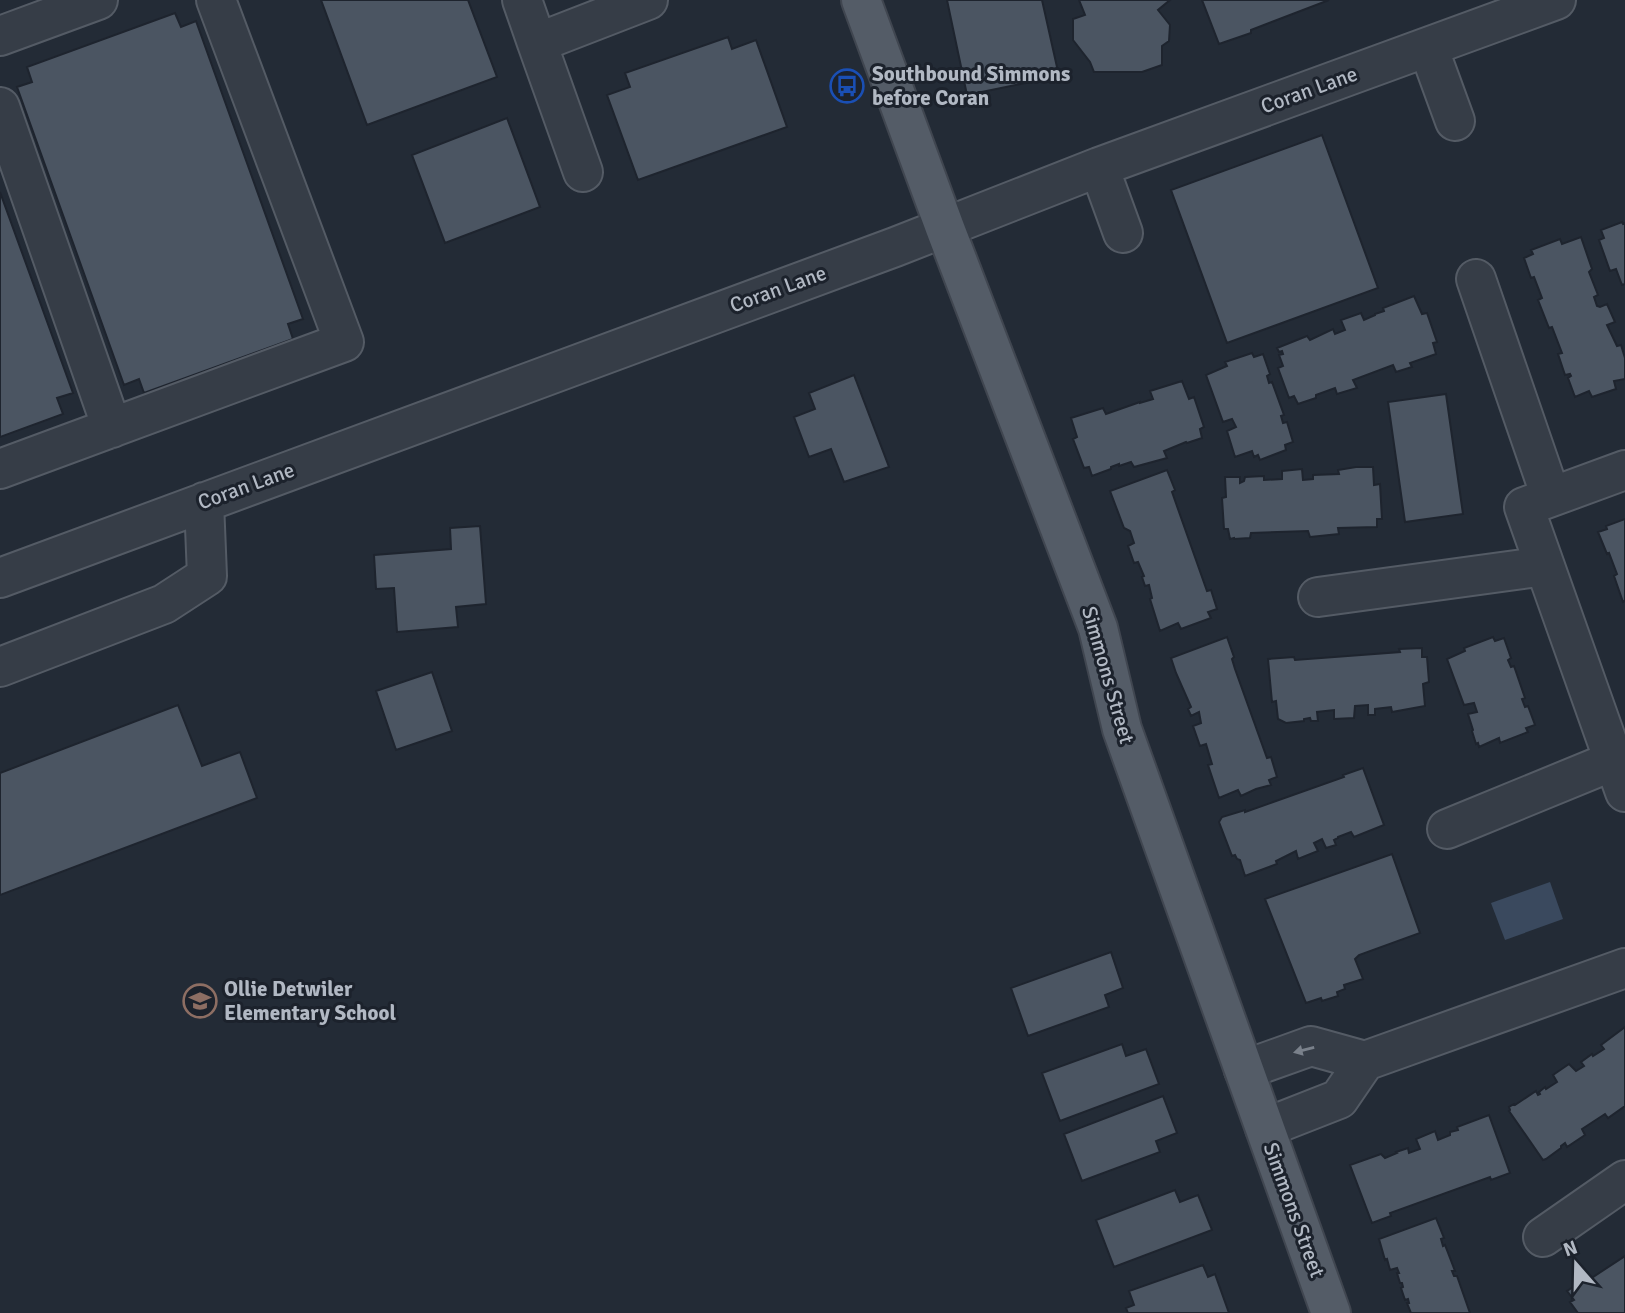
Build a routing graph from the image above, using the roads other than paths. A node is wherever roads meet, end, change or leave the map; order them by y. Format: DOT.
graph roads {
  1 [pos="98,0"];
  2 [pos="216,0"];
  3 [pos="522,0"];
  4 [pos="648,0"];
  5 [pos="861,0"];
  6 [pos="1556,0"];
  7 [pos="0,36"];
  8 [pos="537,43"];
  9 [pos="1428,47"];
  10 [pos="0,107"];
  11 [pos="1455,121"];
  12 [pos="1099,167"];
  13 [pos="583,172"];
  14 [pos="945,228"];
  15 [pos="1123,233"];
  16 [pos="1476,279"];
  17 [pos="112,428"];
  18 [pos="0,470"];
  19 [pos="1625,470"];
  20 [pos="1550,497"];
  21 [pos="204,502"];
  22 [pos="1545,566"];
  23 [pos="0,578"];
  24 [pos="1318,597"];
  25 [pos="0,667"];
  26 [pos="1621,769"];
  27 [pos="1447,829"];
  28 [pos="1625,968"];
  29 [pos="1365,1062"];
  30 [pos="1244,1070"];
  31 [pos="1265,1128"];
  32 [pos="1625,1180"];
  33 [pos="1544,1237"];
  34 [pos="1331,1313"];
  1 -- 7 [label="street"];
  2 -- 17 [label="street"];
  3 -- 8 [label="street"];
  4 -- 8 [label="street"];
  5 -- 14 [label="main road, Simmons Street"];
  6 -- 9 [label="street, Coran Lane"];
  8 -- 13 [label="street"];
  9 -- 11 [label="street"];
  9 -- 12 [label="street, Coran Lane"];
  10 -- 17 [label="street"];
  12 -- 14 [label="street, Coran Lane"];
  12 -- 15 [label="street"];
  14 -- 21 [label="street, Coran Lane"];
  14 -- 30 [label="main road, Simmons Street"];
  16 -- 20 [label="street"];
  17 -- 18 [label="street"];
  19 -- 20 [label="street"];
  20 -- 22 [label="street"];
  21 -- 23 [label="street, Coran Lane"];
  21 -- 25 [label="street"];
  22 -- 24 [label="street"];
  22 -- 26 [label="street"];
  26 -- 27 [label="street"];
  28 -- 29 [label="street"];
  29 -- 30 [label="street, one-way"];
  29 -- 31 [label="street"];
  30 -- 31 [label="main road, Simmons Street"];
  31 -- 34 [label="main road, Simmons Street"];
  32 -- 33 [label="street"];
}
